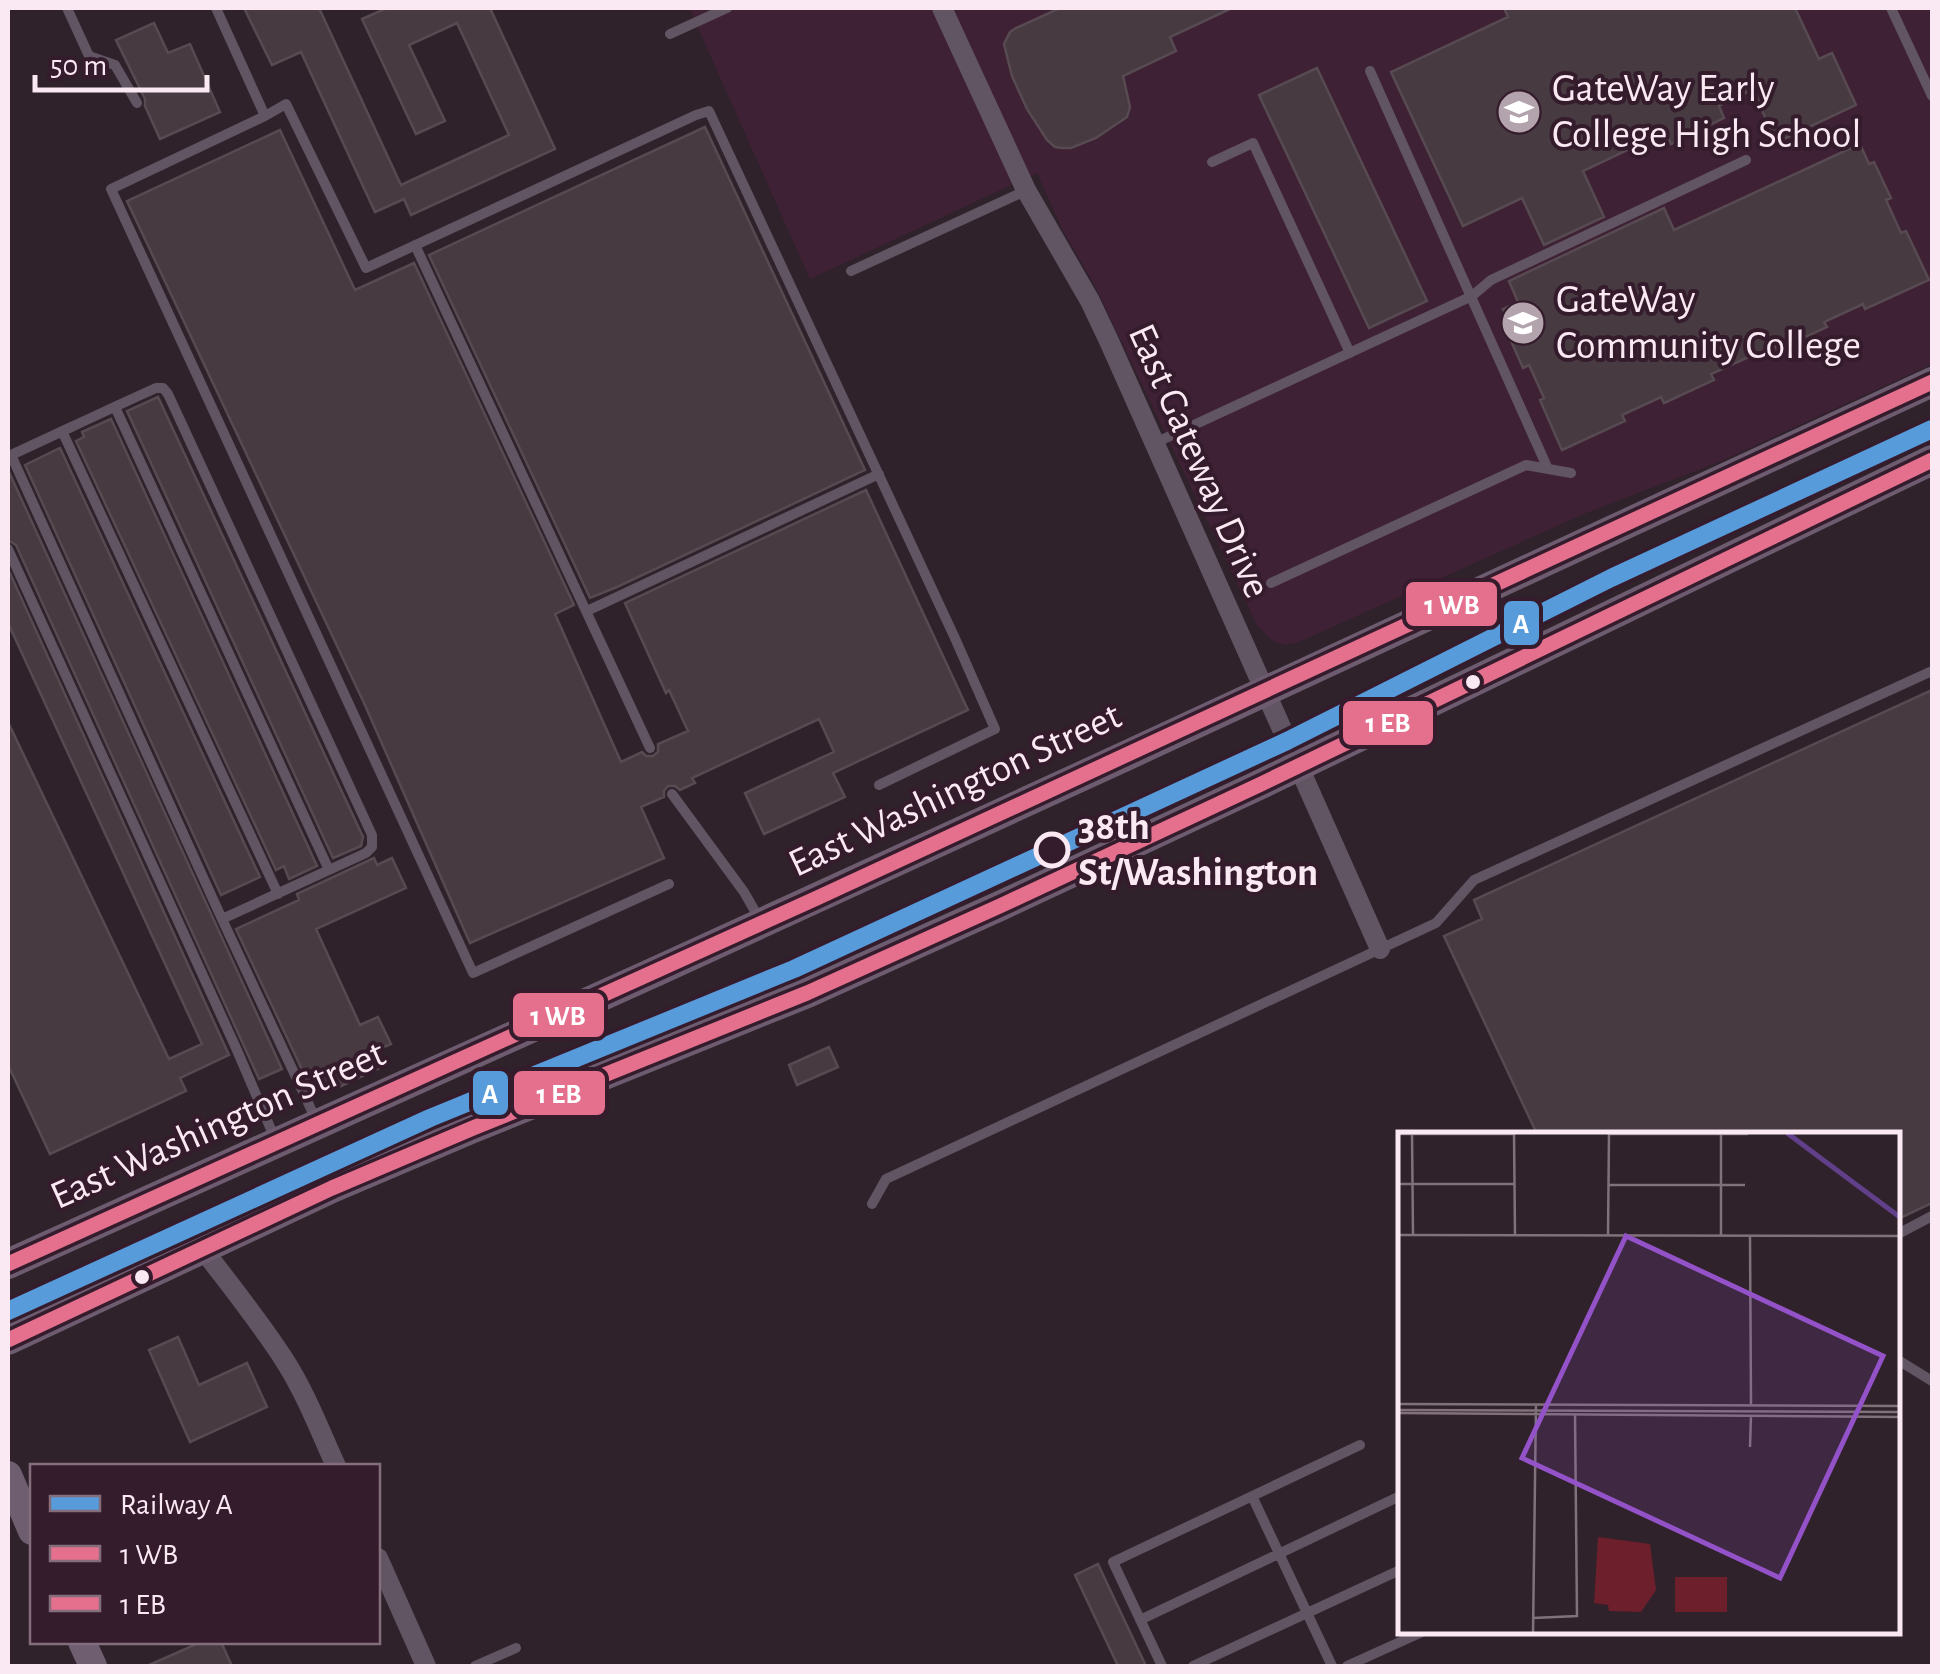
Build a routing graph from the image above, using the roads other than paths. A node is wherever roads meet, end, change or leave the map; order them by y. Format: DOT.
graph roads {
  1 [pos="67,8"];
  2 [pos="216,8"];
  3 [pos="727,8"];
  4 [pos="942,8"];
  5 [pos="1891,8"];
  6 [pos="670,34"];
  7 [pos="1370,72"];
  8 [pos="1932,96"];
  9 [pos="137,103"];
  10 [pos="265,116"];
  11 [pos="1746,160"];
  12 [pos="1212,162"];
  13 [pos="1026,190"];
  14 [pos="415,245"];
  15 [pos="851,271"];
  16 [pos="1472,296"];
  17 [pos="1350,353"];
  18 [pos="1932,382"];
  19 [pos="115,407"];
  20 [pos="62,431"];
  21 [pos="1155,443"];
  22 [pos="9,456"];
  23 [pos="1932,460"];
  24 [pos="1548,469"];
  25 [pos="1571,473"];
  26 [pos="878,474"];
  27 [pos="8,549"];
  28 [pos="1271,583"];
  29 [pos="586,611"];
  30 [pos="1932,671"];
  31 [pos="1265,692"];
  32 [pos="650,748"];
  33 [pos="1298,765"];
  34 [pos="879,786"];
  35 [pos="672,794"];
  36 [pos="329,870"];
  37 [pos="669,884"];
  38 [pos="278,894"];
  39 [pos="222,919"];
  40 [pos="762,923"];
  41 [pos="1380,948"];
  42 [pos="318,1123"];
  43 [pos="276,1142"];
  44 [pos="872,1204"];
  45 [pos="1932,1216"];
  46 [pos="1900,1233"];
  47 [pos="202,1248"];
  48 [pos="8,1264"];
  49 [pos="8,1340"];
  50 [pos="1900,1361"];
  51 [pos="1932,1381"];
  52 [pos="1360,1445"];
  53 [pos="335,1464"];
  54 [pos="8,1475"];
  55 [pos="1252,1496"];
  56 [pos="1398,1497"];
  57 [pos="30,1526"];
  58 [pos="1279,1554"];
  59 [pos="380,1562"];
  60 [pos="1398,1571"];
  61 [pos="1306,1613"];
  62 [pos="1140,1620"];
  63 [pos="1418,1634"];
  64 [pos="516,1648"];
  65 [pos="426,1666"];
  66 [pos="475,1666"];
  67 [pos="1162,1666"];
  68 [pos="1193,1666"];
  69 [pos="1332,1666"];
  70 [pos="1347,1666"];
  1 -- 9 [label="lane"];
  2 -- 10 [label="lane"];
  3 -- 6 [label="lane"];
  4 -- 13 [label="street, East Gateway Drive"];
  5 -- 8 [label="lane"];
  7 -- 16 [label="lane"];
  10 -- 14 [label="lane"];
  10 -- 37 [label="lane"];
  11 -- 16 [label="lane"];
  12 -- 17 [label="lane"];
  13 -- 15 [label="lane"];
  13 -- 21 [label="street, East Gateway Drive"];
  14 -- 26 [label="lane"];
  14 -- 29 [label="lane"];
  16 -- 17 [label="lane"];
  16 -- 24 [label="lane"];
  17 -- 21 [label="lane"];
  18 -- 31 [label="main road, East Washington Street"];
  19 -- 20 [label="lane"];
  19 -- 36 [label="lane"];
  19 -- 36 [label="lane"];
  20 -- 22 [label="lane"];
  20 -- 38 [label="lane"];
  21 -- 31 [label="street, East Gateway Drive"];
  22 -- 39 [label="lane"];
  23 -- 33 [label="main road"];
  24 -- 25 [label="lane"];
  24 -- 28 [label="lane"];
  26 -- 29 [label="lane"];
  26 -- 34 [label="lane"];
  27 -- 43 [label="lane"];
  29 -- 32 [label="lane"];
  30 -- 41 [label="lane"];
  31 -- 33 [label="street, East Gateway Drive"];
  31 -- 40 [label="main road, East Washington Street"];
  33 -- 41 [label="street, East Gateway Drive"];
  33 -- 47 [label="main road"];
  35 -- 40 [label="lane"];
  36 -- 38 [label="lane"];
  38 -- 39 [label="lane"];
  39 -- 42 [label="lane"];
  40 -- 42 [label="main road, East Washington Street"];
  41 -- 44 [label="lane"];
  42 -- 43 [label="main road, East Washington Street"];
  43 -- 48 [label="main road, East Washington Street"];
  45 -- 46 [label="lane"];
  47 -- 49 [label="main road"];
  47 -- 53 [label="street"];
  50 -- 51 [label="lane"];
  52 -- 55 [label="lane"];
  54 -- 57 [label="street"];
  55 -- 58 [label="lane"];
  55 -- 62 [label="lane"];
  56 -- 58 [label="lane"];
  58 -- 61 [label="lane"];
  58 -- 62 [label="lane"];
  59 -- 65 [label="street"];
  60 -- 61 [label="lane"];
  61 -- 68 [label="lane"];
  61 -- 69 [label="lane"];
  62 -- 67 [label="lane"];
  63 -- 70 [label="lane"];
  64 -- 66 [label="lane"];
}
